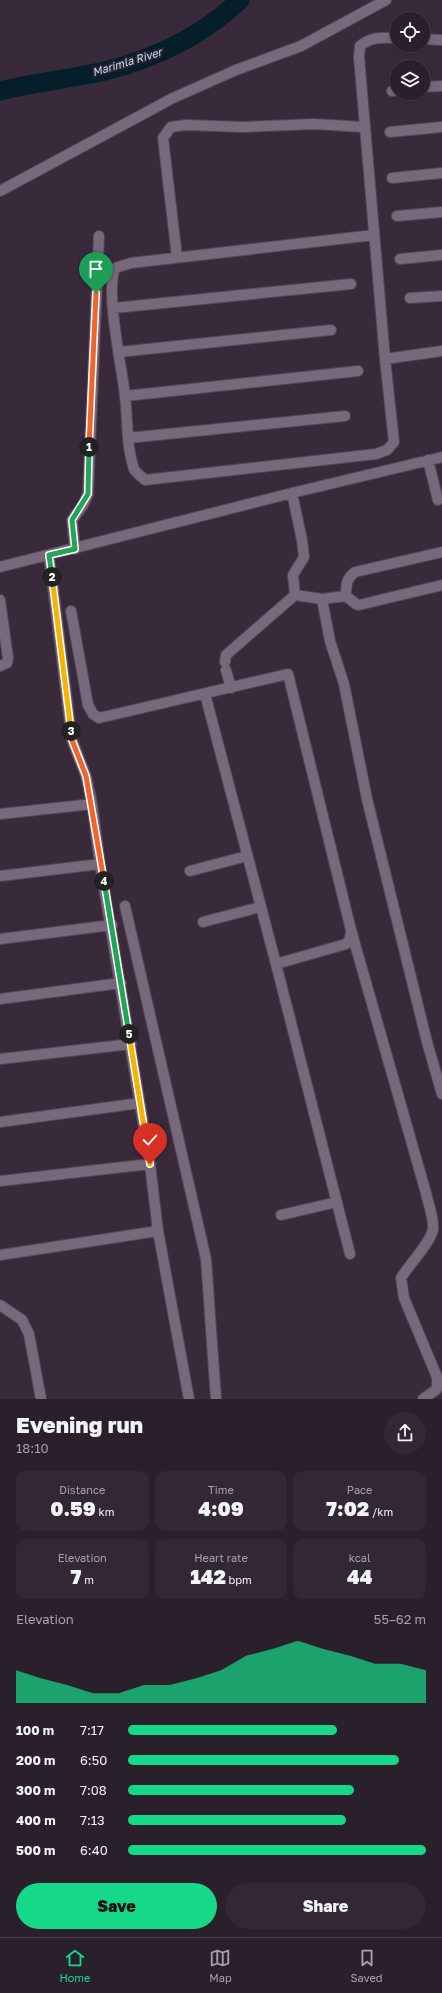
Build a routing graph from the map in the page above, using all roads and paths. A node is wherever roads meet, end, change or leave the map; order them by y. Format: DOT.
graph roads {
  1 [pos="386,0"];
  2 [pos="390,38"];
  3 [pos="430,40"];
  4 [pos="442,40"];
  5 [pos="442,86"];
  6 [pos="430,87"];
  7 [pos="363,127"];
  8 [pos="442,127"];
  9 [pos="390,132"];
  10 [pos="442,173"];
  11 [pos="392,178"];
  12 [pos="0,191"];
  13 [pos="442,212"];
  14 [pos="397,216"];
  15 [pos="374,235"];
  16 [pos="99,236"];
  17 [pos="442,255"];
  18 [pos="178,258"];
  19 [pos="400,259"];
  20 [pos="351,284"];
  21 [pos="442,296"];
  22 [pos="410,298"];
  23 [pos="114,308"];
  24 [pos="331,330"];
  25 [pos="442,351"];
  26 [pos="119,352"];
  27 [pos="385,359"];
  28 [pos="358,371"];
  29 [pos="126,396"];
  30 [pos="345,416"];
  31 [pos="128,438"];
  32 [pos="442,457"];
  33 [pos="428,460"];
  34 [pos="292,492"];
  35 [pos="438,500"];
  36 [pos="75,549"];
  37 [pos="442,552"];
  38 [pos="49,555"];
  39 [pos="0,567"];
  40 [pos="442,585"];
  41 [pos="295,595"];
  42 [pos="346,596"];
  43 [pos="322,599"];
  44 [pos="0,600"];
  45 [pos="71,612"];
  46 [pos="0,666"];
  47 [pos="231,688"];
  48 [pos="204,694"];
  49 [pos="92,804"];
  50 [pos="0,814"];
  51 [pos="247,856"];
  52 [pos="100,864"];
  53 [pos="190,871"];
  54 [pos="0,876"];
  55 [pos="125,906"];
  56 [pos="260,907"];
  57 [pos="203,922"];
  58 [pos="112,925"];
  59 [pos="351,930"];
  60 [pos="0,939"];
  61 [pos="276,964"];
  62 [pos="121,983"];
  63 [pos="0,999"];
  64 [pos="131,1044"];
  65 [pos="0,1059"];
  66 [pos="442,1094"];
  67 [pos="140,1103"];
  68 [pos="0,1122"];
  69 [pos="150,1164"];
  70 [pos="0,1181"];
  71 [pos="337,1202"];
  72 [pos="281,1216"];
  73 [pos="158,1231"];
  74 [pos="350,1254"];
  75 [pos="0,1255"];
  76 [pos="0,1305"];
  77 [pos="41,1399"];
  78 [pos="189,1399"];
  79 [pos="216,1399"];
  80 [pos="423,1399"];
  1 -- 12 [label="street"];
  2 -- 7 [label="street"];
  3 -- 4 [label="street"];
  5 -- 6 [label="street"];
  7 -- 15 [label="street"];
  7 -- 18 [label="street"];
  8 -- 9 [label="street"];
  10 -- 11 [label="street"];
  13 -- 14 [label="street"];
  15 -- 18 [label="street"];
  15 -- 27 [label="street"];
  16 -- 36 [label="street"];
  17 -- 19 [label="street"];
  18 -- 23 [label="street"];
  20 -- 23 [label="street"];
  21 -- 22 [label="street"];
  23 -- 26 [label="street"];
  24 -- 26 [label="street"];
  25 -- 27 [label="street"];
  26 -- 29 [label="street"];
  27 -- 31 [label="street"];
  28 -- 29 [label="street"];
  29 -- 31 [label="street"];
  30 -- 31 [label="street"];
  32 -- 33 [label="street"];
  33 -- 34 [label="street"];
  33 -- 35 [label="street"];
  34 -- 36 [label="street"];
  34 -- 41 [label="street"];
  36 -- 38 [label="street"];
  37 -- 42 [label="street"];
  38 -- 39 [label="street"];
  38 -- 49 [label="street"];
  40 -- 42 [label="street"];
  41 -- 43 [label="street"];
  41 -- 47 [label="street"];
  42 -- 43 [label="street"];
  43 -- 66 [label="street"];
  44 -- 46 [label="street"];
  45 -- 48 [label="street"];
  47 -- 48 [label="street"];
  47 -- 59 [label="street"];
  48 -- 51 [label="street"];
  49 -- 50 [label="street"];
  49 -- 52 [label="street"];
  51 -- 53 [label="street"];
  51 -- 56 [label="street"];
  52 -- 54 [label="street"];
  52 -- 58 [label="street"];
  55 -- 79 [label="street"];
  56 -- 57 [label="street"];
  56 -- 61 [label="street"];
  58 -- 60 [label="street"];
  58 -- 62 [label="street"];
  59 -- 61 [label="street"];
  59 -- 80 [label="street"];
  61 -- 71 [label="street"];
  62 -- 63 [label="street"];
  62 -- 64 [label="street"];
  64 -- 65 [label="street"];
  64 -- 67 [label="street"];
  67 -- 68 [label="street"];
  67 -- 69 [label="street"];
  69 -- 70 [label="street"];
  69 -- 73 [label="street"];
  71 -- 72 [label="street"];
  71 -- 74 [label="street"];
  73 -- 75 [label="street"];
  73 -- 78 [label="street"];
  76 -- 77 [label="street"];
}
